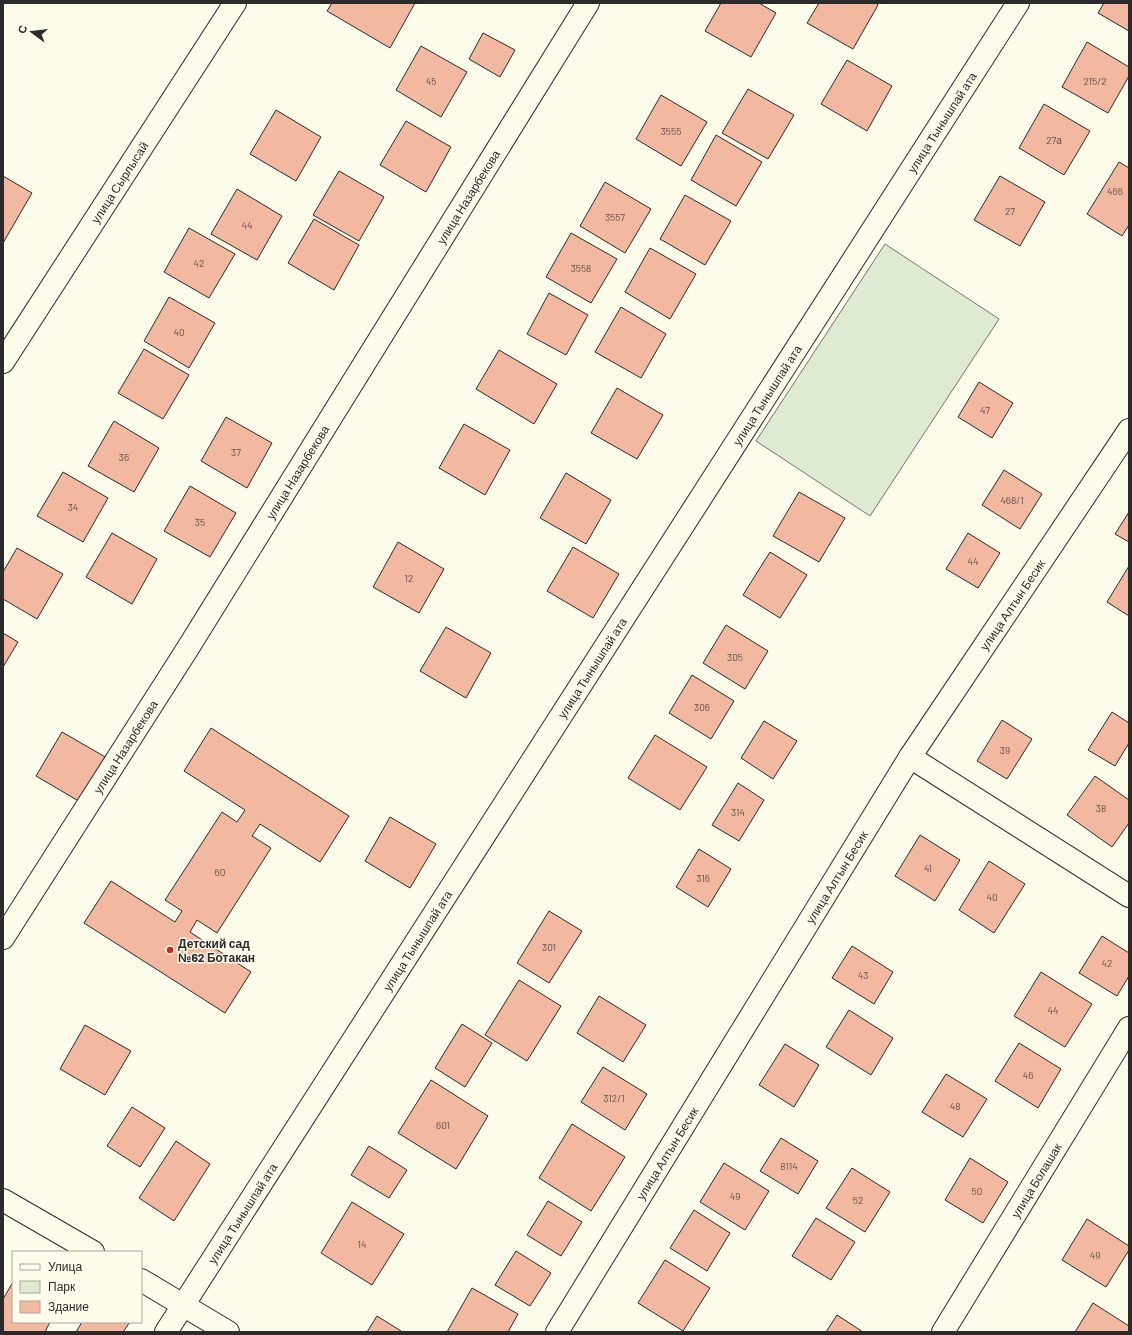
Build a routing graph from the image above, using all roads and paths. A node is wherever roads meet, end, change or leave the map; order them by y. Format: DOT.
graph roads {
  1 [pos="235,3"];
  2 [pos="588,3"];
  3 [pos="1018,3"];
  4 [pos="3,362"];
  5 [pos="1129,430"];
  6 [pos="910,757"];
  7 [pos="1129,896"];
  8 [pos="3,938"];
  9 [pos="1129,1028"];
  10 [pos="3,1200"];
  11 [pos="90,1251"];
  12 [pos="142,1281"];
  13 [pos="184,1305"];
  14 [pos="166,1332"];
  15 [pos="228,1332"];
  16 [pos="557,1332"];
  17 [pos="943,1332"];
  1 -- 4 [label="street, улица Сырлысай"];
  2 -- 8 [label="street, улица Назарбекова"];
  3 -- 13 [label="street, улица Тынышпай ата"];
  5 -- 6 [label="street, улица Алтын Бесик"];
  6 -- 7 [label="street"];
  6 -- 16 [label="street, улица Алтын Бесик"];
  9 -- 17 [label="street, улица Болашак"];
  10 -- 11 [label="street"];
  12 -- 13 [label="street"];
  13 -- 14 [label="street, улица Тынышпай ата"];
  13 -- 15 [label="street"];
}
